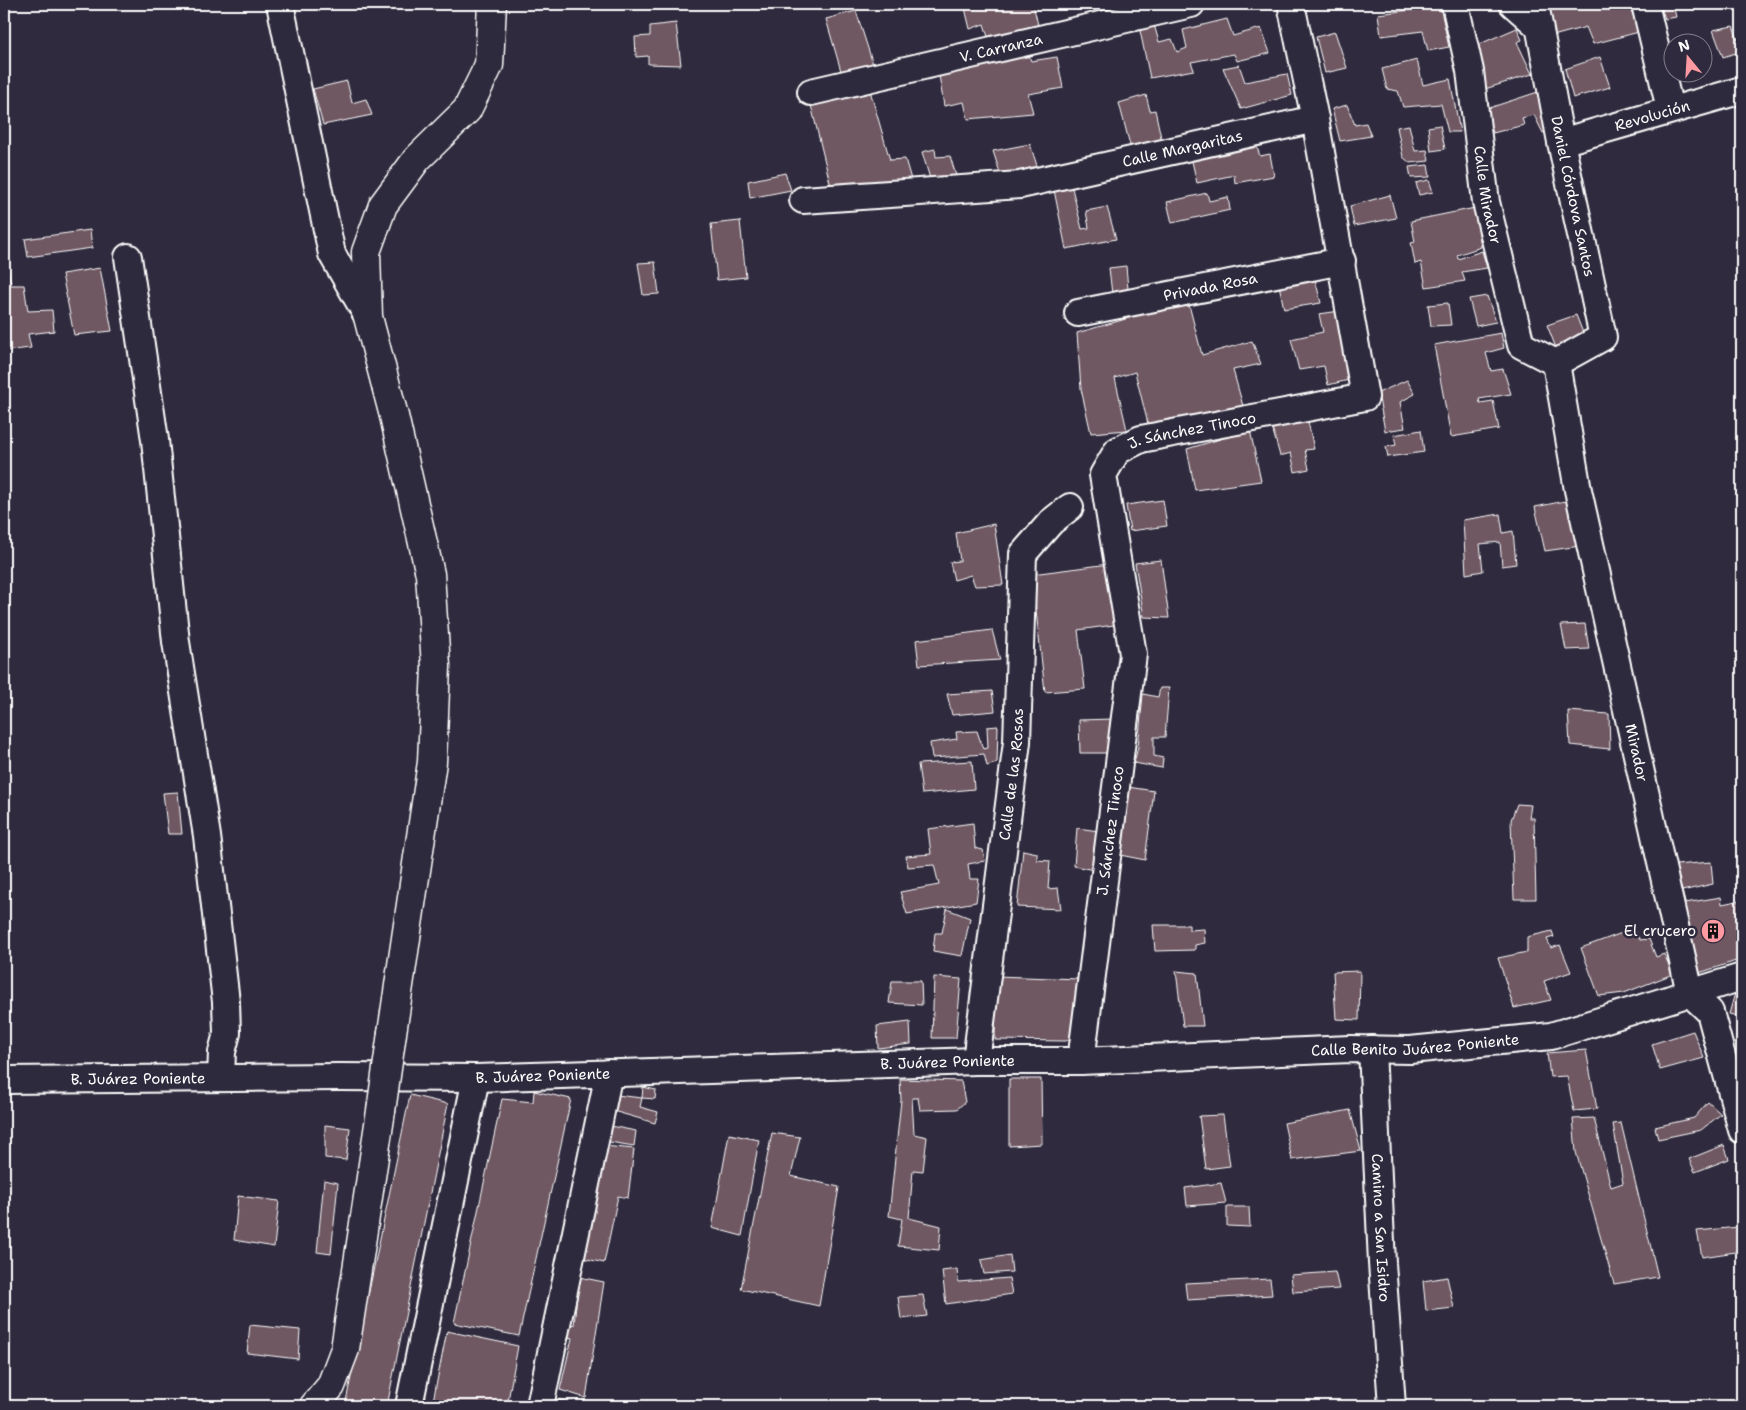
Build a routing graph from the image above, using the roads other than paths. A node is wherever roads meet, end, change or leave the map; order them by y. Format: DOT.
graph roads {
  1 [pos="280,4"];
  2 [pos="492,4"];
  3 [pos="1191,4"];
  4 [pos="1291,4"];
  5 [pos="1455,4"];
  6 [pos="1513,4"];
  7 [pos="1645,4"];
  8 [pos="1537,15"];
  9 [pos="1742,90"];
  10 [pos="811,92"];
  11 [pos="1670,110"];
  12 [pos="1315,119"];
  13 [pos="1562,142"];
  14 [pos="804,200"];
  15 [pos="128,257"];
  16 [pos="1342,261"];
  17 [pos="1078,313"];
  18 [pos="368,317"];
  19 [pos="1556,363"];
  20 [pos="1070,507"];
  21 [pos="1742,977"];
  22 [pos="1690,993"];
  23 [pos="1372,1049"];
  24 [pos="976,1061"];
  25 [pos="1081,1061"];
  26 [pos="609,1073"];
  27 [pos="221,1078"];
  28 [pos="476,1078"];
  29 [pos="4,1080"];
  30 [pos="1742,1130"];
  31 [pos="314,1406"];
  32 [pos="409,1406"];
  33 [pos="540,1406"];
  34 [pos="1392,1406"];
  1 -- 18 [label="street"];
  2 -- 18 [label="main road"];
  3 -- 10 [label="street, V. Carranza"];
  4 -- 12 [label="street, J. Sánchez Tinoco"];
  5 -- 19 [label="street, Calle Mirador"];
  6 -- 8 [label="street"];
  7 -- 11 [label="street"];
  8 -- 13 [label="street, Daniel Córdova Santos"];
  9 -- 11 [label="street, Revolución"];
  11 -- 13 [label="street, Revolución"];
  12 -- 14 [label="street, Calle Margaritas"];
  12 -- 16 [label="street, J. Sánchez Tinoco"];
  13 -- 19 [label="street, Daniel Córdova Santos"];
  15 -- 27 [label="street"];
  16 -- 17 [label="street, Privada Rosa"];
  16 -- 25 [label="street, J. Sánchez Tinoco"];
  18 -- 31 [label="main road, bridge"];
  19 -- 22 [label="street, Mirador"];
  20 -- 24 [label="street, Calle de las Rosas"];
  21 -- 22 [label="street, Calle Benito Juárez Poniente"];
  22 -- 23 [label="street, Calle Benito Juárez Poniente"];
  22 -- 30 [label="street"];
  23 -- 25 [label="street, Calle Benito Juárez Poniente"];
  23 -- 34 [label="street, Camino a San Isidro"];
  24 -- 25 [label="street, B. Juárez Poniente"];
  24 -- 26 [label="street, B. Juárez Poniente"];
  26 -- 28 [label="street, B. Juárez Poniente"];
  26 -- 33 [label="street"];
  27 -- 28 [label="street, B. Juárez Poniente"];
  27 -- 29 [label="street, B. Juárez Poniente"];
  28 -- 32 [label="street"];
}
